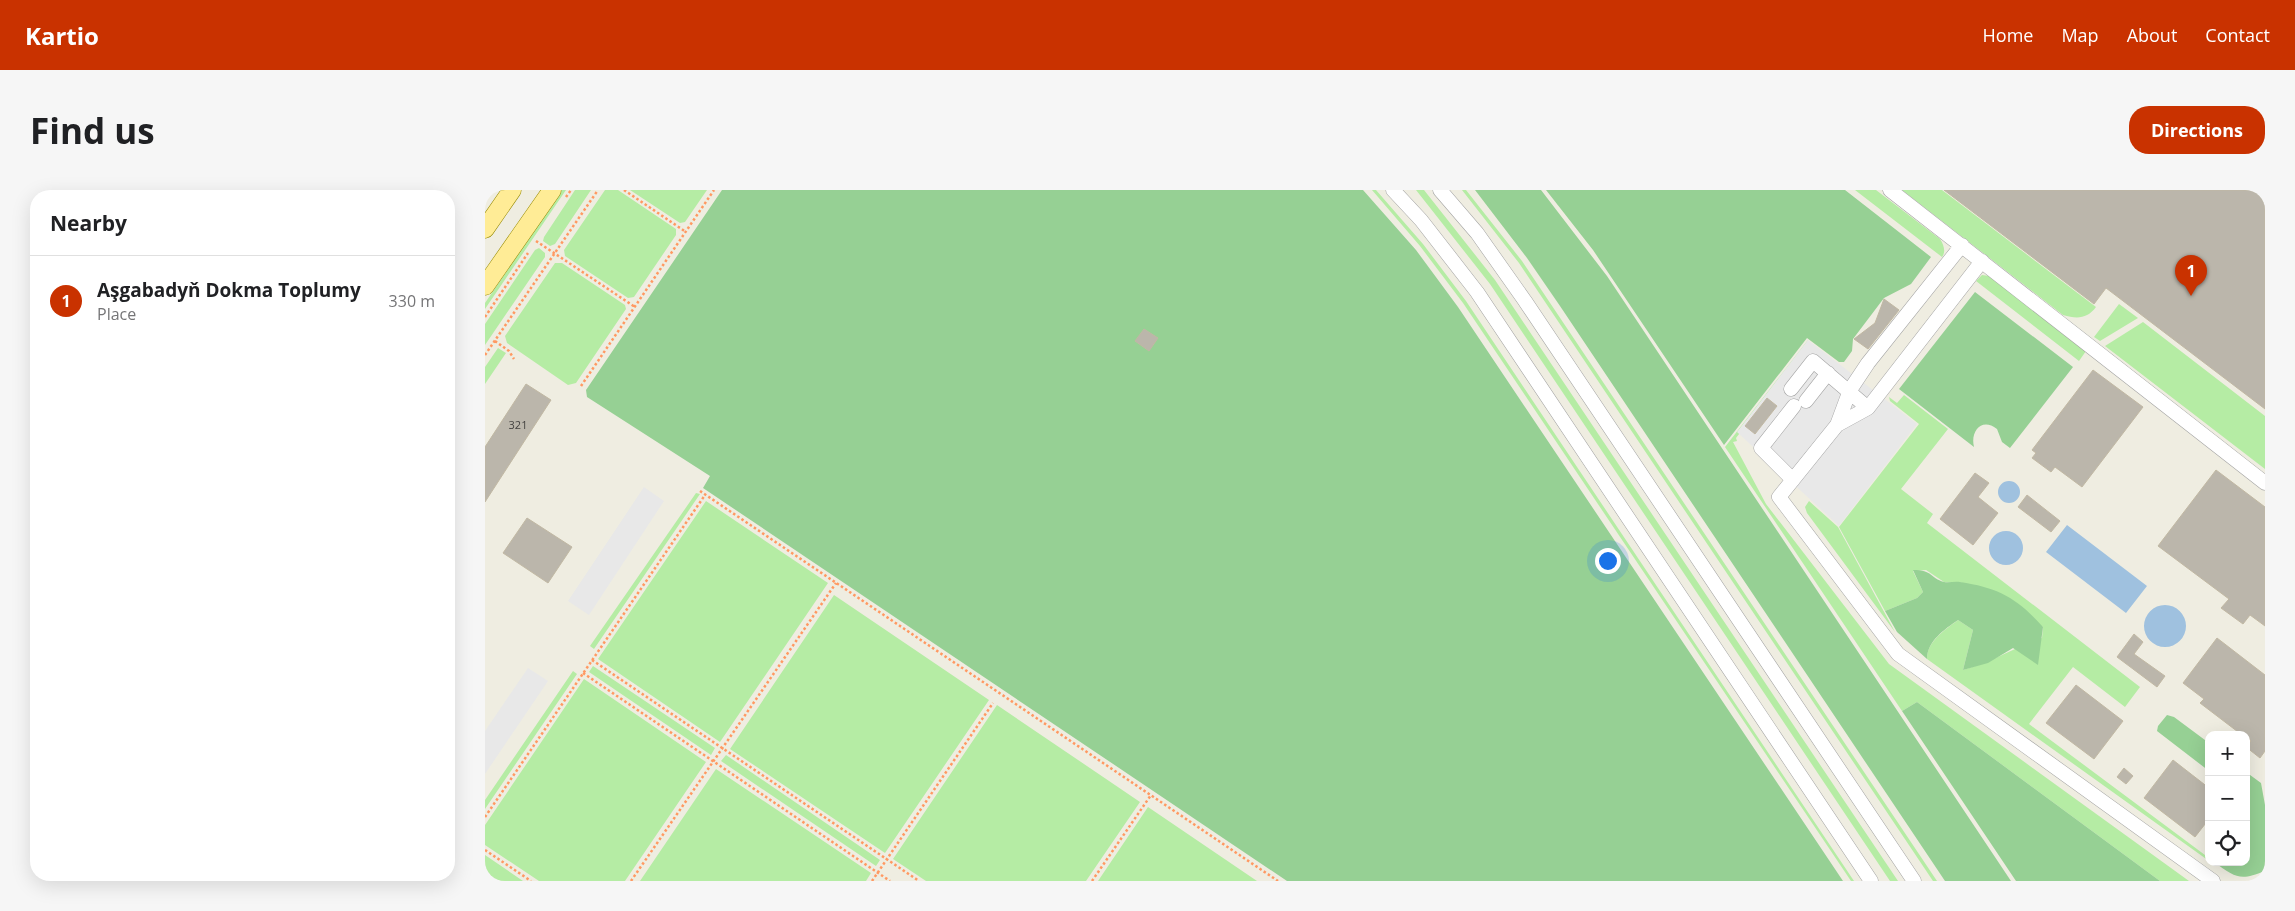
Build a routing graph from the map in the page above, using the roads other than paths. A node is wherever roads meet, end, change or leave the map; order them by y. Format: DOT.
graph roads {
  1 [pos="513,190"];
  2 [pos="1393,190"];
  3 [pos="1440,190"];
  4 [pos="1890,190"];
  5 [pos="557,197"];
  6 [pos="485,230"];
  7 [pos="1962,246"];
  8 [pos="1982,261"];
  9 [pos="485,286"];
  10 [pos="1828,373"];
  11 [pos="1791,389"];
  12 [pos="1850,390"];
  13 [pos="1868,408"];
  14 [pos="1837,425"];
  15 [pos="1793,480"];
  16 [pos="2265,483"];
  17 [pos="1871,881"];
  18 [pos="1914,881"];
  19 [pos="2213,881"];
  1 -- 6 [label="main road"];
  2 -- 17 [label="street"];
  3 -- 18 [label="street"];
  4 -- 7 [label="street"];
  5 -- 9 [label="main road"];
  7 -- 8 [label="street"];
  7 -- 12 [label="street"];
  8 -- 13 [label="street"];
  8 -- 16 [label="street"];
  10 -- 11 [label="street"];
  10 -- 12 [label="street"];
  10 -- 15 [label="street"];
  12 -- 13 [label="street"];
  12 -- 14 [label="street"];
  13 -- 14 [label="street"];
  14 -- 15 [label="street"];
  15 -- 19 [label="street"];
}
